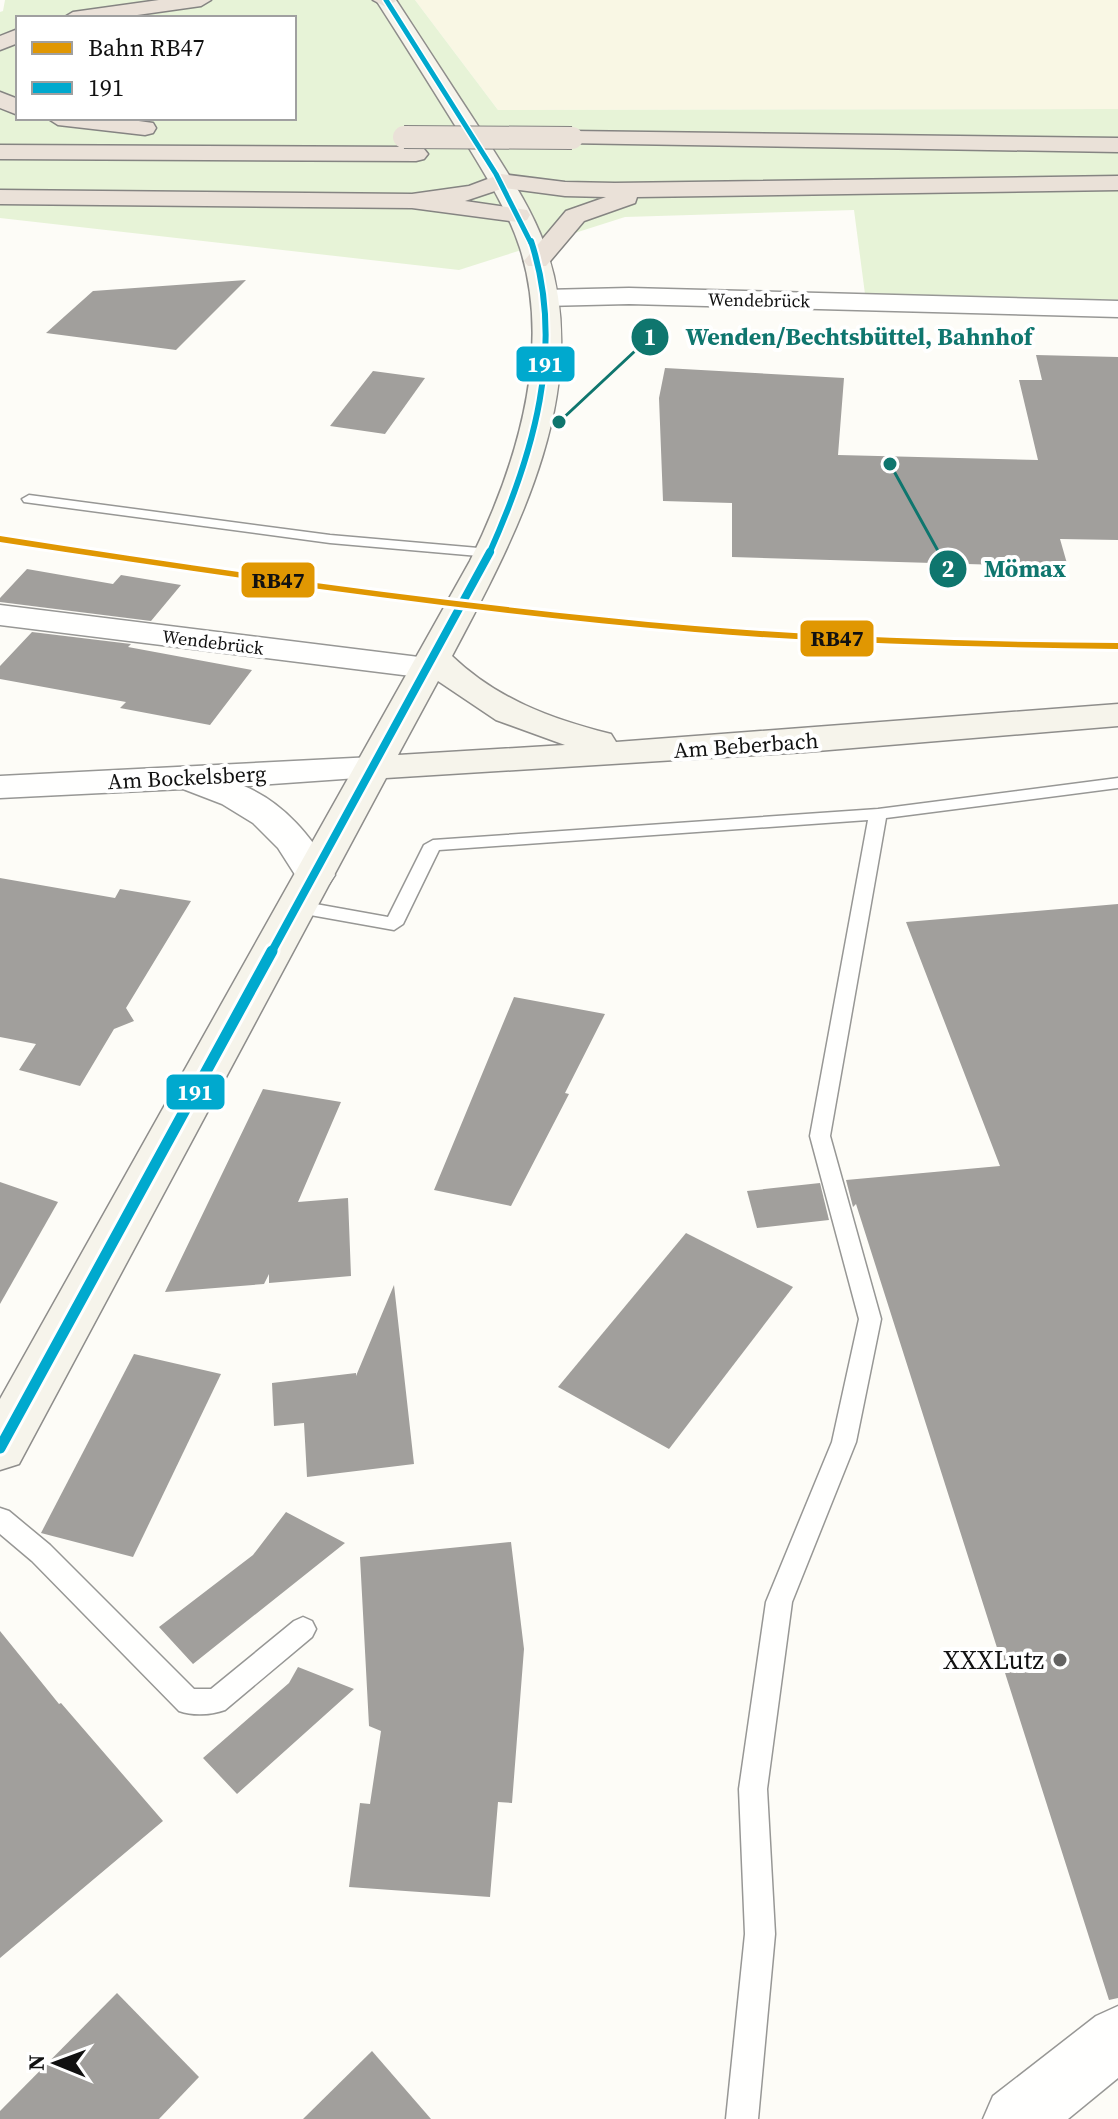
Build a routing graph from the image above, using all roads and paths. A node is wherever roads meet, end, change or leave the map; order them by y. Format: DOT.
graph roads {
  1 [pos="163,0"];
  2 [pos="201,0"];
  3 [pos="385,0"];
  4 [pos="66,16"];
  5 [pos="87,16"];
  6 [pos="77,120"];
  7 [pos="0,134"];
  8 [pos="227,136"];
  9 [pos="410,145"];
  10 [pos="1118,145"];
  11 [pos="575,146"];
  12 [pos="0,152"];
  13 [pos="1118,162"];
  14 [pos="501,181"];
  15 [pos="1118,183"];
  16 [pos="670,189"];
  17 [pos="0,197"];
  18 [pos="412,201"];
  19 [pos="518,215"];
  20 [pos="537,261"];
  21 [pos="544,298"];
  22 [pos="1118,309"];
  23 [pos="29,499"];
  24 [pos="490,553"];
  25 [pos="0,615"];
  26 [pos="430,662"];
  27 [pos="1118,715"];
  28 [pos="655,751"];
  29 [pos="373,768"];
  30 [pos="186,778"];
  31 [pos="1118,783"];
  32 [pos="0,787"];
  33 [pos="878,814"];
  34 [pos="307,891"];
  35 [pos="0,1448"];
  36 [pos="0,1519"];
  37 [pos="303,1629"];
  38 [pos="1118,2038"];
  39 [pos="742,2119"];
  40 [pos="1016,2119"];
  1 -- 4 [label="highway"];
  2 -- 5 [label="highway"];
  3 -- 14 [label="main road"];
  6 -- 8 [label="highway"];
  7 -- 8 [label="highway"];
  8 -- 9 [label="highway"];
  9 -- 11 [label="highway"];
  9 -- 12 [label="highway"];
  10 -- 11 [label="highway"];
  11 -- 13 [label="highway"];
  14 -- 16 [label="highway"];
  14 -- 18 [label="highway"];
  14 -- 19 [label="main road"];
  15 -- 16 [label="highway"];
  16 -- 20 [label="highway"];
  17 -- 18 [label="highway"];
  18 -- 19 [label="highway"];
  19 -- 20 [label="main road"];
  20 -- 21 [label="main road"];
  21 -- 22 [label="street, Wendebrück"];
  21 -- 24 [label="main road"];
  23 -- 24 [label="lane"];
  24 -- 26 [label="main road"];
  25 -- 26 [label="street, Wendebrück"];
  26 -- 28 [label="main road"];
  26 -- 29 [label="main road"];
  27 -- 28 [label="main road, Am Beberbach"];
  28 -- 29 [label="main road, Am Beberbach"];
  29 -- 30 [label="street, Am Bockelsberg"];
  29 -- 34 [label="main road"];
  30 -- 32 [label="street, Am Bockelsberg"];
  30 -- 34 [label="street"];
  31 -- 33 [label="lane"];
  33 -- 34 [label="lane"];
  33 -- 39 [label="lane"];
  34 -- 35 [label="main road"];
  36 -- 37 [label="lane"];
  38 -- 40 [label="street"];
}
